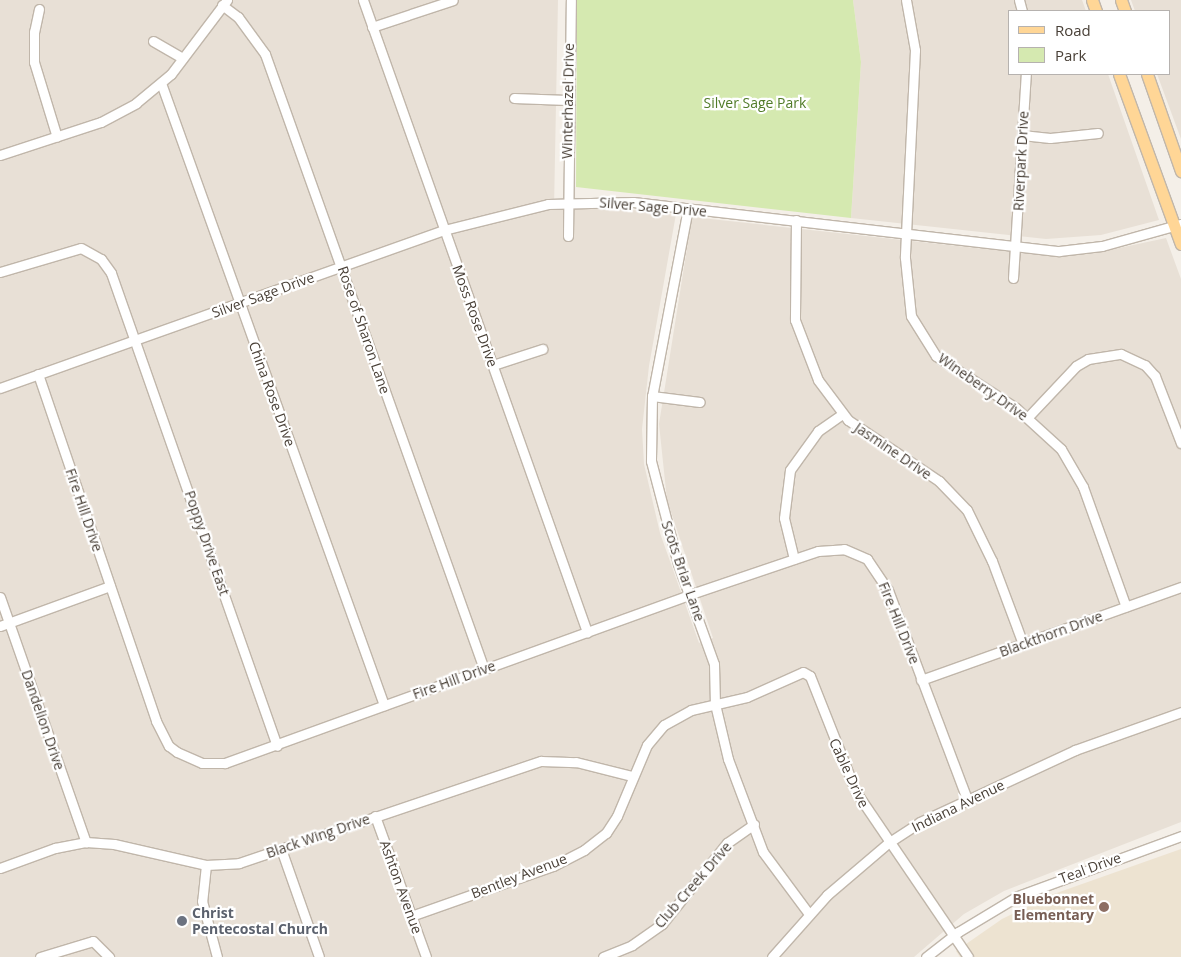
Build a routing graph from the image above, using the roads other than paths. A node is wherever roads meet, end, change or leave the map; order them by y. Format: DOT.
graph roads {
  1 [pos="362,0"];
  2 [pos="453,0"];
  3 [pos="570,0"];
  4 [pos="906,0"];
  5 [pos="224,3"];
  6 [pos="39,9"];
  7 [pos="372,27"];
  8 [pos="153,40"];
  9 [pos="183,58"];
  10 [pos="1026,75"];
  11 [pos="1119,75"];
  12 [pos="1147,75"];
  13 [pos="161,83"];
  14 [pos="514,98"];
  15 [pos="567,100"];
  16 [pos="1098,133"];
  17 [pos="1022,135"];
  18 [pos="57,137"];
  19 [pos="0,155"];
  20 [pos="1181,171"];
  21 [pos="566,203"];
  22 [pos="688,208"];
  23 [pos="796,220"];
  24 [pos="1178,225"];
  25 [pos="444,230"];
  26 [pos="909,234"];
  27 [pos="568,236"];
  28 [pos="1181,244"];
  29 [pos="1015,248"];
  30 [pos="342,267"];
  31 [pos="0,272"];
  32 [pos="1013,278"];
  33 [pos="240,303"];
  34 [pos="136,340"];
  35 [pos="542,348"];
  36 [pos="492,365"];
  37 [pos="38,374"];
  38 [pos="0,388"];
  39 [pos="652,396"];
  40 [pos="700,402"];
  41 [pos="842,414"];
  42 [pos="1028,417"];
  43 [pos="1181,443"];
  44 [pos="794,559"];
  45 [pos="110,586"];
  46 [pos="1181,588"];
  47 [pos="691,594"];
  48 [pos="0,597"];
  49 [pos="1126,607"];
  50 [pos="4,624"];
  51 [pos="587,632"];
  52 [pos="1023,644"];
  53 [pos="484,669"];
  54 [pos="921,680"];
  55 [pos="733,700"];
  56 [pos="715,704"];
  57 [pos="384,705"];
  58 [pos="1181,712"];
  59 [pos="277,746"];
  60 [pos="632,776"];
  61 [pos="967,799"];
  62 [pos="375,816"];
  63 [pos="754,824"];
  64 [pos="1181,836"];
  65 [pos="86,842"];
  66 [pos="888,843"];
  67 [pos="281,849"];
  68 [pos="206,864"];
  69 [pos="0,868"];
  70 [pos="809,914"];
  71 [pos="412,916"];
  72 [pos="953,936"];
  73 [pos="40,957"];
  74 [pos="109,957"];
  75 [pos="217,957"];
  76 [pos="319,957"];
  77 [pos="426,957"];
  78 [pos="604,957"];
  79 [pos="772,957"];
  80 [pos="926,957"];
  81 [pos="968,957"];
  1 -- 7 [label="street, Moss Rose Drive"];
  2 -- 7 [label="street"];
  3 -- 15 [label="street, Winterhazel Drive"];
  4 -- 26 [label="street, Wineberry Drive"];
  5 -- 9 [label="street"];
  5 -- 30 [label="street, Rose of Sharon Lane"];
  6 -- 18 [label="street"];
  7 -- 25 [label="street, Moss Rose Drive"];
  8 -- 9 [label="street"];
  9 -- 13 [label="street"];
  10 -- 17 [label="street, Riverpark Drive"];
  11 -- 24 [label="main road"];
  12 -- 20 [label="main road"];
  13 -- 18 [label="street"];
  13 -- 33 [label="street, China Rose Drive"];
  14 -- 15 [label="street"];
  15 -- 21 [label="street, Winterhazel Drive"];
  16 -- 17 [label="street"];
  17 -- 29 [label="street, Riverpark Drive"];
  18 -- 19 [label="street"];
  21 -- 22 [label="street, Silver Sage Drive"];
  21 -- 25 [label="street, Silver Sage Drive"];
  21 -- 27 [label="street, Winterhazel Drive"];
  22 -- 23 [label="street, Silver Sage Drive"];
  22 -- 39 [label="street, Scots Briar Lane"];
  23 -- 26 [label="street, Silver Sage Drive"];
  23 -- 41 [label="street, Jasmine Drive"];
  24 -- 28 [label="main road"];
  24 -- 29 [label="street, Silver Sage Drive"];
  25 -- 30 [label="street, Silver Sage Drive"];
  25 -- 36 [label="street, Moss Rose Drive"];
  26 -- 29 [label="street, Silver Sage Drive"];
  26 -- 42 [label="street, Wineberry Drive"];
  29 -- 32 [label="street, Riverpark Drive"];
  30 -- 33 [label="street, Silver Sage Drive"];
  30 -- 53 [label="street, Rose of Sharon Lane"];
  31 -- 34 [label="street, Poppy Drive East"];
  33 -- 34 [label="street, Silver Sage Drive"];
  33 -- 57 [label="street, China Rose Drive"];
  34 -- 37 [label="street, Silver Sage Drive"];
  34 -- 59 [label="street, Poppy Drive East"];
  35 -- 36 [label="street"];
  36 -- 51 [label="street, Moss Rose Drive"];
  37 -- 38 [label="street, Silver Sage Drive"];
  37 -- 45 [label="street, Fire Hill Drive"];
  39 -- 40 [label="street"];
  39 -- 47 [label="street, Scots Briar Lane"];
  41 -- 44 [label="street"];
  41 -- 52 [label="street, Jasmine Drive"];
  42 -- 43 [label="street"];
  42 -- 49 [label="street, Wineberry Drive"];
  44 -- 47 [label="street, Fire Hill Drive"];
  44 -- 54 [label="street, Fire Hill Drive"];
  45 -- 50 [label="street"];
  45 -- 59 [label="street, Fire Hill Drive"];
  46 -- 49 [label="street, Blackthorn Drive"];
  47 -- 51 [label="street, Fire Hill Drive"];
  47 -- 56 [label="street, Scots Briar Lane"];
  48 -- 50 [label="street, Dandelion Drive"];
  49 -- 52 [label="street, Blackthorn Drive"];
  50 -- 65 [label="street, Dandelion Drive"];
  51 -- 53 [label="street, Fire Hill Drive"];
  52 -- 54 [label="street, Blackthorn Drive"];
  53 -- 57 [label="street, Fire Hill Drive"];
  54 -- 61 [label="street, Fire Hill Drive"];
  55 -- 56 [label="street, Bentley Avenue"];
  55 -- 66 [label="street, Cable Drive"];
  56 -- 60 [label="street, Bentley Avenue"];
  56 -- 63 [label="street, Scots Briar Lane"];
  57 -- 59 [label="street, Fire Hill Drive"];
  58 -- 61 [label="street, Indiana Avenue"];
  60 -- 62 [label="street, Black Wing Drive"];
  60 -- 71 [label="street, Bentley Avenue"];
  61 -- 66 [label="street, Indiana Avenue"];
  62 -- 67 [label="street, Black Wing Drive"];
  62 -- 71 [label="street, Ashton Avenue"];
  63 -- 70 [label="street, Scots Briar Lane"];
  63 -- 78 [label="street, Club Creek Drive"];
  64 -- 72 [label="street, Teal Drive"];
  65 -- 68 [label="street, Black Wing Drive"];
  65 -- 69 [label="street, Black Wing Drive"];
  66 -- 70 [label="street, Indiana Avenue"];
  66 -- 72 [label="street, Cable Drive"];
  67 -- 68 [label="street, Black Wing Drive"];
  67 -- 76 [label="street"];
  68 -- 75 [label="street"];
  70 -- 79 [label="street, Indiana Avenue"];
  71 -- 77 [label="street, Ashton Avenue"];
  72 -- 80 [label="street, Teal Drive"];
  72 -- 81 [label="street, Cable Drive"];
  73 -- 74 [label="street"];
}
